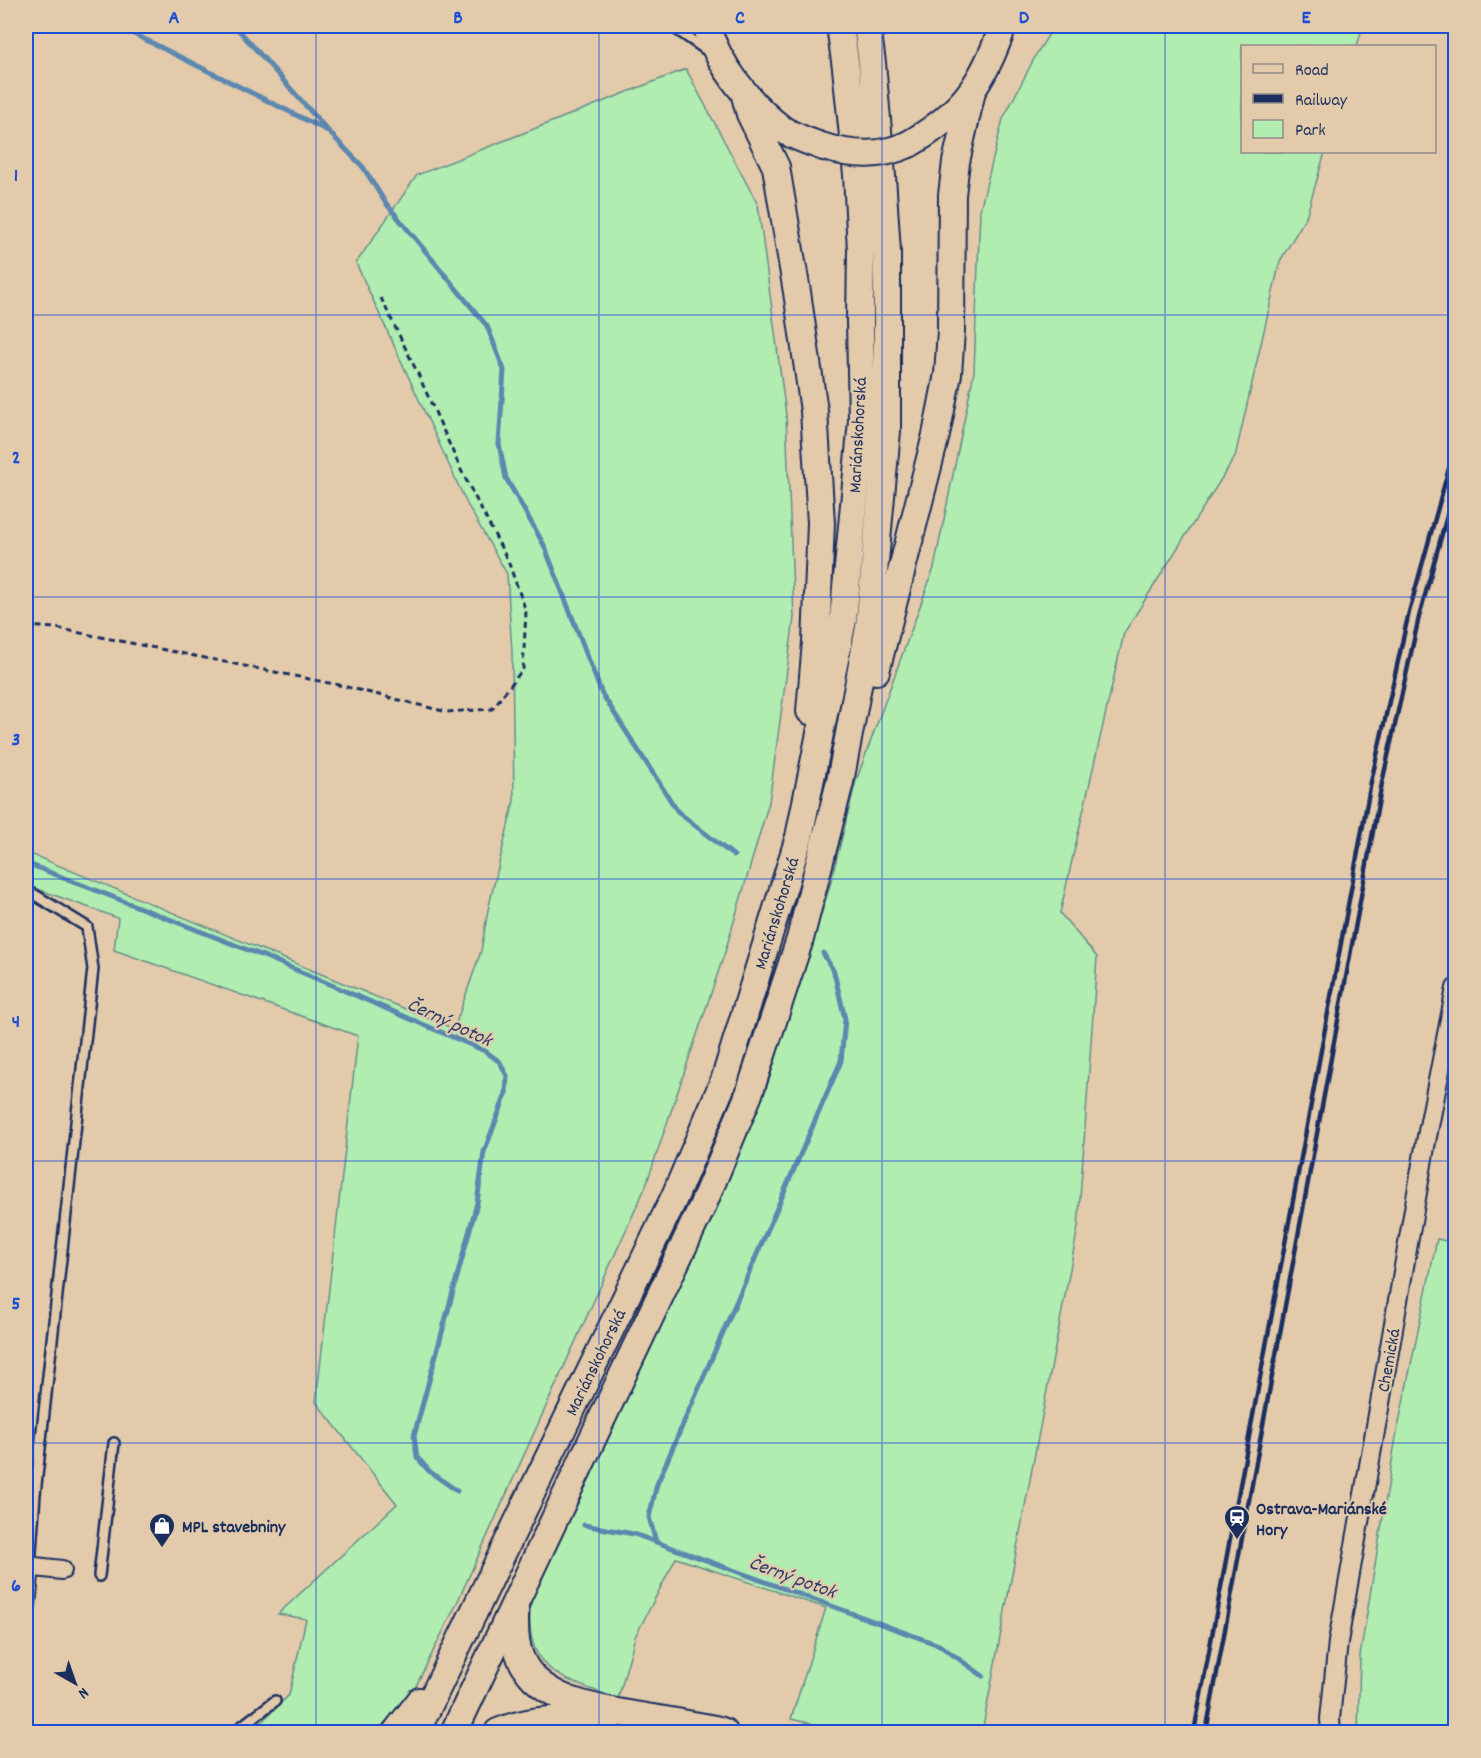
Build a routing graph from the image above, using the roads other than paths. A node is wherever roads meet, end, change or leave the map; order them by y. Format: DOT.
graph roads {
  1 [pos="706,26"];
  2 [pos="840,26"];
  3 [pos="867,26"];
  4 [pos="1003,26"];
  5 [pos="673,27"];
  6 [pos="720,59"];
  7 [pos="972,91"];
  8 [pos="744,92"];
  9 [pos="840,782"];
  10 [pos="799,837"];
  11 [pos="26,892"];
  12 [pos="1455,988"];
  13 [pos="114,1443"];
  14 [pos="26,1479"];
  15 [pos="36,1481"];
  16 [pos="28,1566"];
  17 [pos="62,1570"];
  18 [pos="99,1576"];
  19 [pos="516,1603"];
  20 [pos="26,1606"];
  21 [pos="449,1663"];
  22 [pos="275,1701"];
  23 [pos="234,1732"];
  24 [pos="396,1732"];
  25 [pos="416,1732"];
  26 [pos="454,1732"];
  27 [pos="498,1732"];
  28 [pos="645,1732"];
  29 [pos="724,1732"];
  30 [pos="1331,1732"];
  1 -- 6 [label="main road"];
  2 -- 10 [label="main road, Mariánskohorská"];
  3 -- 9 [label="main road, Mariánskohorská"];
  4 -- 7 [label="main road"];
  5 -- 6 [label="lane"];
  6 -- 8 [label="main road"];
  7 -- 8 [label="main road, bridge"];
  7 -- 9 [label="main road"];
  8 -- 10 [label="main road"];
  9 -- 19 [label="main road, Mariánskohorská"];
  10 -- 21 [label="main road, Mariánskohorská"];
  11 -- 15 [label="lane"];
  12 -- 30 [label="street, Chemická"];
  13 -- 18 [label="lane"];
  14 -- 15 [label="lane"];
  15 -- 16 [label="lane"];
  16 -- 17 [label="street"];
  16 -- 20 [label="street"];
  19 -- 26 [label="main road, Mariánskohorská"];
  19 -- 29 [label="main road"];
  21 -- 24 [label="main road"];
  21 -- 25 [label="main road, Mariánskohorská"];
  22 -- 23 [label="lane"];
  27 -- 28 [label="main road"];
}
